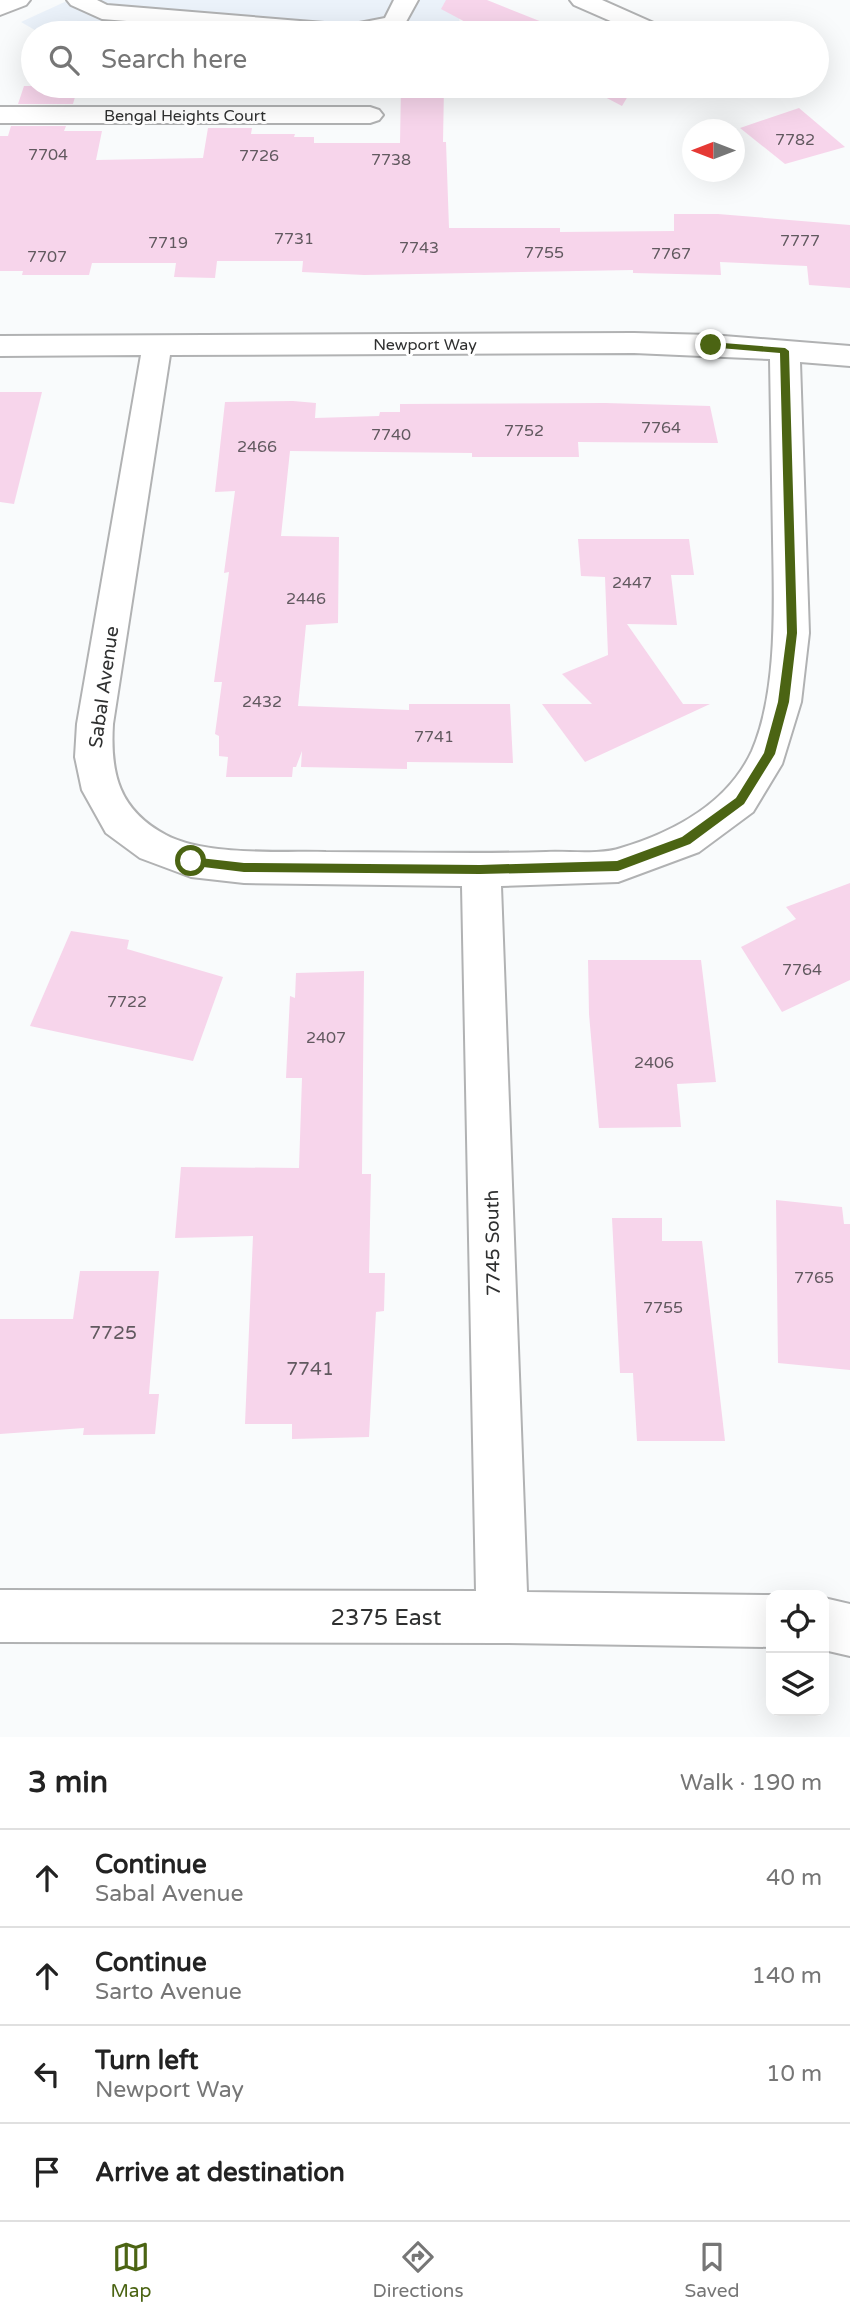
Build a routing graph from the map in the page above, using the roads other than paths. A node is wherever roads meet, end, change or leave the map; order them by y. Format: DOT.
graph roads {
  1 [pos="18,0"];
  2 [pos="79,0"];
  3 [pos="406,0"];
  4 [pos="582,0"];
  5 [pos="0,8"];
  6 [pos="214,21"];
  7 [pos="396,21"];
  8 [pos="630,21"];
  9 [pos="0,115"];
  10 [pos="370,115"];
  11 [pos="157,345"];
  12 [pos="0,346"];
  13 [pos="785,351"];
  14 [pos="850,356"];
  15 [pos="480,870"];
  16 [pos="0,1616"];
  17 [pos="502,1617"];
  18 [pos="766,1621"];
  19 [pos="829,1625"];
  20 [pos="850,1630"];
  1 -- 5 [label="street"];
  2 -- 6 [label="street"];
  3 -- 7 [label="street"];
  4 -- 8 [label="street"];
  9 -- 10 [label="street, Bengal Heights Court"];
  11 -- 12 [label="street, Newport Way"];
  11 -- 13 [label="street, Newport Way"];
  11 -- 15 [label="street, Sabal Avenue"];
  13 -- 14 [label="street, Newport Way"];
  13 -- 15 [label="street, Sabal Avenue"];
  15 -- 17 [label="street, 7745 South"];
  16 -- 17 [label="street, 2375 East"];
  17 -- 18 [label="street, 2375 East"];
  19 -- 20 [label="street"];
}
